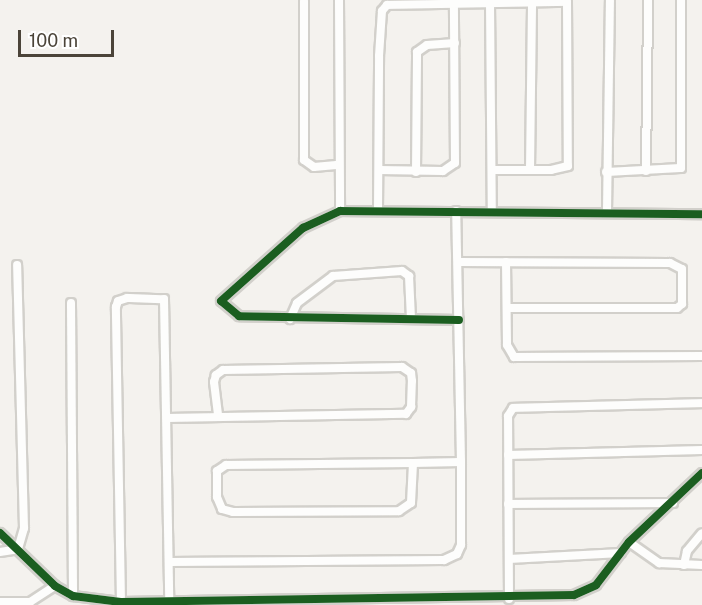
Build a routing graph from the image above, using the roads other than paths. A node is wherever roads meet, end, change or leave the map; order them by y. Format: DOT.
graph roads {
  1 [pos="339,0"];
  2 [pos="610,0"];
  3 [pos="648,0"];
  4 [pos="681,0"];
  5 [pos="303,1"];
  6 [pos="454,3"];
  7 [pos="490,3"];
  8 [pos="532,3"];
  9 [pos="455,43"];
  10 [pos="339,165"];
  11 [pos="379,170"];
  12 [pos="493,170"];
  13 [pos="530,170"];
  14 [pos="416,171"];
  15 [pos="646,171"];
  16 [pos="606,172"];
  17 [pos="339,211"];
  18 [pos="378,211"];
  19 [pos="456,211"];
  20 [pos="607,211"];
  21 [pos="492,212"];
  22 [pos="702,214"];
  23 [pos="458,262"];
  24 [pos="506,262"];
  25 [pos="17,265"];
  26 [pos="71,303"];
  27 [pos="508,308"];
  28 [pos="290,319"];
  29 [pos="411,319"];
  30 [pos="459,320"];
  31 [pos="702,356"];
  32 [pos="702,403"];
  33 [pos="218,417"];
  34 [pos="167,418"];
  35 [pos="702,450"];
  36 [pos="508,455"];
  37 [pos="461,462"];
  38 [pos="413,463"];
  39 [pos="702,473"];
  40 [pos="673,503"];
  41 [pos="508,504"];
  42 [pos="702,533"];
  43 [pos="0,534"];
  44 [pos="629,542"];
  45 [pos="17,550"];
  46 [pos="0,552"];
  47 [pos="621,553"];
  48 [pos="509,559"];
  49 [pos="169,562"];
  50 [pos="684,565"];
  51 [pos="702,565"];
  52 [pos="56,586"];
  53 [pos="73,596"];
  54 [pos="509,598"];
  55 [pos="169,600"];
  56 [pos="0,602"];
  57 [pos="121,602"];
  1 -- 10 [label="street"];
  2 -- 16 [label="street"];
  3 -- 15 [label="street"];
  4 -- 15 [label="street"];
  5 -- 10 [label="street"];
  6 -- 7 [label="street"];
  6 -- 9 [label="street"];
  6 -- 11 [label="street"];
  7 -- 8 [label="street"];
  7 -- 12 [label="street"];
  8 -- 13 [label="street"];
  8 -- 13 [label="street"];
  9 -- 14 [label="street"];
  9 -- 14 [label="street"];
  10 -- 17 [label="street"];
  11 -- 14 [label="street"];
  11 -- 18 [label="street"];
  12 -- 13 [label="street"];
  12 -- 21 [label="street"];
  15 -- 16 [label="street"];
  16 -- 20 [label="street"];
  17 -- 18 [label="street"];
  17 -- 28 [label="street"];
  18 -- 19 [label="street"];
  19 -- 21 [label="street"];
  19 -- 23 [label="street"];
  20 -- 21 [label="street"];
  20 -- 22 [label="street"];
  23 -- 24 [label="street"];
  23 -- 30 [label="street"];
  24 -- 27 [label="street"];
  24 -- 27 [label="street"];
  25 -- 45 [label="street"];
  26 -- 53 [label="street"];
  27 -- 31 [label="street"];
  28 -- 29 [label="street"];
  28 -- 29 [label="street"];
  29 -- 30 [label="street"];
  30 -- 37 [label="street"];
  32 -- 36 [label="street"];
  33 -- 33 [label="street"];
  33 -- 34 [label="street"];
  34 -- 49 [label="street"];
  34 -- 57 [label="street"];
  35 -- 36 [label="street"];
  36 -- 41 [label="street"];
  37 -- 38 [label="street"];
  37 -- 49 [label="street"];
  38 -- 38 [label="street"];
  39 -- 40 [label="street"];
  40 -- 41 [label="street"];
  40 -- 44 [label="street"];
  41 -- 48 [label="street"];
  42 -- 50 [label="street"];
  43 -- 45 [label="street"];
  44 -- 47 [label="street"];
  44 -- 50 [label="street"];
  45 -- 46 [label="street"];
  45 -- 52 [label="street"];
  47 -- 48 [label="street"];
  47 -- 54 [label="street"];
  48 -- 54 [label="street"];
  49 -- 55 [label="street"];
  50 -- 51 [label="street"];
  52 -- 53 [label="street"];
  52 -- 56 [label="street"];
  53 -- 57 [label="street"];
  54 -- 55 [label="street"];
  55 -- 57 [label="street"];
}
